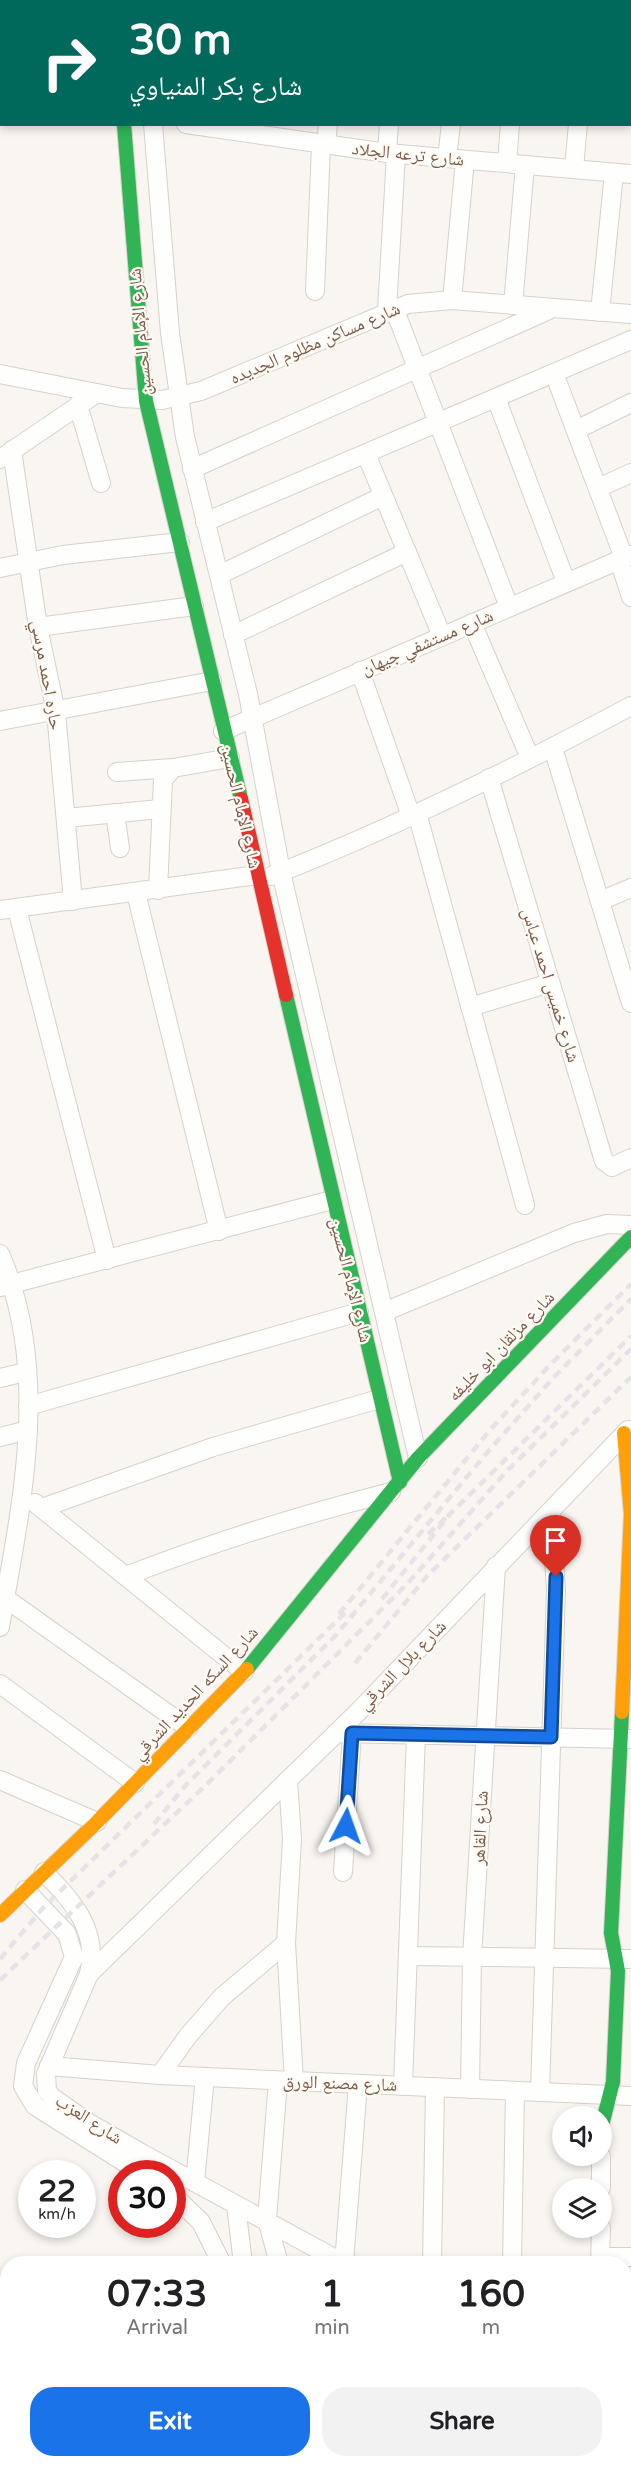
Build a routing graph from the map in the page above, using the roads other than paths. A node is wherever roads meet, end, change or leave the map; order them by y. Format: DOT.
graph roads {
  1 [pos="124,126"];
  2 [pos="153,126"];
  3 [pos="208,126"];
  4 [pos="328,126"];
  5 [pos="389,126"];
  6 [pos="450,126"];
  7 [pos="510,126"];
  8 [pos="578,126"];
  9 [pos="264,131"];
  10 [pos="324,145"];
  11 [pos="392,153"];
  12 [pos="456,159"];
  13 [pos="516,164"];
  14 [pos="574,168"];
  15 [pos="623,174"];
  16 [pos="315,291"];
  17 [pos="452,300"];
  18 [pos="513,305"];
  19 [pos="550,309"];
  20 [pos="390,310"];
  21 [pos="600,312"];
  22 [pos="631,314"];
  23 [pos="631,340"];
  24 [pos="417,369"];
  25 [pos="554,373"];
  26 [pos="0,374"];
  27 [pos="97,393"];
  28 [pos="178,398"];
  29 [pos="496,398"];
  30 [pos="146,401"];
  31 [pos="631,403"];
  32 [pos="78,405"];
  33 [pos="438,423"];
  34 [pos="576,430"];
  35 [pos="6,454"];
  36 [pos="366,454"];
  37 [pos="192,469"];
  38 [pos="631,473"];
  39 [pos="101,483"];
  40 [pos="598,489"];
  41 [pos="383,496"];
  42 [pos="205,522"];
  43 [pos="180,542"];
  44 [pos="407,552"];
  45 [pos="625,558"];
  46 [pos="29,561"];
  47 [pos="0,568"];
  48 [pos="219,575"];
  49 [pos="566,582"];
  50 [pos="631,597"];
  51 [pos="195,606"];
  52 [pos="509,607"];
  53 [pos="472,623"];
  54 [pos="38,627"];
  55 [pos="233,635"];
  56 [pos="442,636"];
  57 [pos="360,671"];
  58 [pos="212,681"];
  59 [pos="631,706"];
  60 [pos="56,712"];
  61 [pos="253,717"];
  62 [pos="0,721"];
  63 [pos="223,730"];
  64 [pos="553,748"];
  65 [pos="230,758"];
  66 [pos="530,758"];
  67 [pos="173,768"];
  68 [pos="117,772"];
  69 [pos="489,778"];
  70 [pos="160,809"];
  71 [pos="115,813"];
  72 [pos="414,814"];
  73 [pos="66,818"];
  74 [pos="120,848"];
  75 [pos="281,872"];
  76 [pos="258,878"];
  77 [pos="631,888"];
  78 [pos="158,890"];
  79 [pos="136,894"];
  80 [pos="73,901"];
  81 [pos="600,901"];
  82 [pos="8,910"];
  83 [pos="550,983"];
  84 [pos="631,1003"];
  85 [pos="470,1007"];
  86 [pos="631,1158"];
  87 [pos="332,1200"];
  88 [pos="525,1205"];
  89 [pos="631,1225"];
  90 [pos="219,1231"];
  91 [pos="631,1238"];
  92 [pos="0,1254"];
  93 [pos="107,1260"];
  94 [pos="6,1285"];
  95 [pos="359,1312"];
  96 [pos="384,1312"];
  97 [pos="26,1372"];
  98 [pos="0,1378"];
  99 [pos="379,1398"];
  100 [pos="28,1406"];
  101 [pos="28,1431"];
  102 [pos="628,1434"];
  103 [pos="0,1437"];
  104 [pos="418,1458"];
  105 [pos="396,1486"];
  106 [pos="22,1498"];
  107 [pos="42,1508"];
  108 [pos="551,1511"];
  109 [pos="631,1514"];
  110 [pos="9,1528"];
  111 [pos="496,1566"];
  112 [pos="126,1576"];
  113 [pos="4,1577"];
  114 [pos="5,1598"];
  115 [pos="629,1604"];
  116 [pos="0,1627"];
  117 [pos="244,1672"];
  118 [pos="0,1684"];
  119 [pos="188,1728"];
  120 [pos="344,1733"];
  121 [pos="416,1734"];
  122 [pos="486,1736"];
  123 [pos="551,1737"];
  124 [pos="626,1739"];
  125 [pos="0,1780"];
  126 [pos="288,1780"];
  127 [pos="135,1783"];
  128 [pos="97,1822"];
  129 [pos="44,1872"];
  130 [pos="343,1872"];
  131 [pos="26,1890"];
  132 [pos="0,1914"];
  133 [pos="286,1943"];
  134 [pos="408,1956"];
  135 [pos="472,1957"];
  136 [pos="543,1958"];
  137 [pos="623,1959"];
  138 [pos="89,1974"];
  139 [pos="49,2066"];
  140 [pos="160,2075"];
  141 [pos="205,2077"];
  142 [pos="286,2081"];
  143 [pos="358,2084"];
  144 [pos="403,2086"];
  145 [pos="435,2087"];
  146 [pos="470,2089"];
  147 [pos="515,2091"];
  148 [pos="540,2092"];
  149 [pos="608,2095"];
  150 [pos="631,2096"];
  151 [pos="606,2106"];
  152 [pos="121,2160"];
  153 [pos="195,2182"];
  154 [pos="236,2205"];
  155 [pos="186,2208"];
  156 [pos="267,2219"];
  157 [pos="601,2238"];
  158 [pos="218,2256"];
  159 [pos="242,2256"];
  160 [pos="277,2256"];
  161 [pos="333,2256"];
  162 [pos="346,2256"];
  163 [pos="432,2256"];
  164 [pos="513,2256"];
  165 [pos="600,2256"];
  1 -- 30 [label="street, شارع الإمام الحسين"];
  2 -- 28 [label="street, شارع الإمام الحسين"];
  3 -- 9 [label="street, شارع ترعه الجلاد"];
  4 -- 10 [label="street"];
  5 -- 11 [label="street"];
  6 -- 12 [label="street"];
  7 -- 13 [label="street"];
  8 -- 14 [label="street"];
  9 -- 10 [label="street, شارع ترعه الجلاد"];
  10 -- 11 [label="street, شارع ترعه الجلاد"];
  10 -- 16 [label="street"];
  11 -- 12 [label="street, شارع ترعه الجلاد"];
  11 -- 20 [label="street"];
  12 -- 13 [label="street, شارع ترعه الجلاد"];
  12 -- 17 [label="street"];
  13 -- 14 [label="street, شارع ترعه الجلاد"];
  13 -- 18 [label="street"];
  14 -- 15 [label="street, شارع ترعه الجلاد"];
  15 -- 21 [label="street"];
  17 -- 18 [label="street, شارع مساكن مظلوم الجديده"];
  17 -- 20 [label="street, شارع مساكن مظلوم الجديده"];
  18 -- 19 [label="street, شارع مساكن مظلوم الجديده"];
  19 -- 21 [label="street, شارع مساكن مظلوم الجديده"];
  19 -- 24 [label="street"];
  20 -- 24 [label="street"];
  20 -- 28 [label="street, شارع مساكن مظلوم الجديده"];
  21 -- 22 [label="street, شارع مساكن مظلوم الجديده"];
  23 -- 25 [label="street"];
  24 -- 33 [label="street"];
  24 -- 37 [label="street"];
  25 -- 29 [label="street"];
  25 -- 34 [label="street"];
  26 -- 27 [label="street, شارع مساكن مظلوم الجديده"];
  27 -- 30 [label="street, شارع مساكن مظلوم الجديده"];
  27 -- 32 [label="street"];
  28 -- 30 [label="street, شارع مساكن مظلوم الجديده"];
  28 -- 37 [label="street, شارع الإمام الحسين"];
  29 -- 33 [label="street"];
  29 -- 49 [label="street"];
  30 -- 43 [label="street, شارع الإمام الحسين"];
  31 -- 34 [label="street"];
  32 -- 35 [label="street"];
  32 -- 39 [label="street"];
  33 -- 36 [label="street"];
  33 -- 52 [label="street"];
  34 -- 40 [label="street"];
  35 -- 46 [label="street, حاره احمد مرسي"];
  36 -- 41 [label="street"];
  36 -- 42 [label="street"];
  37 -- 42 [label="street, شارع الإمام الحسين"];
  38 -- 40 [label="street"];
  40 -- 45 [label="street"];
  41 -- 44 [label="street"];
  41 -- 48 [label="street"];
  42 -- 48 [label="street, شارع الإمام الحسين"];
  43 -- 46 [label="street"];
  43 -- 51 [label="street, شارع الإمام الحسين"];
  44 -- 55 [label="street"];
  44 -- 56 [label="street"];
  45 -- 49 [label="street, شارع مستشفي جيهان"];
  45 -- 50 [label="street"];
  46 -- 47 [label="street"];
  46 -- 54 [label="street, حاره احمد مرسي"];
  48 -- 55 [label="street, شارع الإمام الحسين"];
  49 -- 52 [label="street, شارع مستشفي جيهان"];
  51 -- 54 [label="street"];
  51 -- 58 [label="street, شارع الإمام الحسين"];
  52 -- 53 [label="street, شارع مستشفي جيهان"];
  53 -- 56 [label="street, شارع مستشفي جيهان"];
  53 -- 66 [label="street"];
  54 -- 60 [label="street, حاره احمد مرسي"];
  55 -- 61 [label="street, شارع الإمام الحسين"];
  56 -- 57 [label="street, شارع مستشفي جيهان"];
  57 -- 61 [label="street, شارع مستشفي جيهان"];
  57 -- 72 [label="street"];
  58 -- 60 [label="street"];
  58 -- 63 [label="street, شارع الإمام الحسين"];
  59 -- 64 [label="street"];
  60 -- 62 [label="street"];
  60 -- 73 [label="street, حاره احمد مرسي"];
  61 -- 63 [label="street, شارع مستشفي جيهان"];
  61 -- 75 [label="street, شارع الإمام الحسين"];
  63 -- 65 [label="street, شارع الإمام الحسين"];
  64 -- 66 [label="street"];
  64 -- 81 [label="street"];
  65 -- 67 [label="street"];
  65 -- 76 [label="street, شارع الإمام الحسين"];
  66 -- 69 [label="street"];
  67 -- 68 [label="street"];
  67 -- 70 [label="street"];
  69 -- 72 [label="street"];
  69 -- 83 [label="street, شارع خميس احمد عباس"];
  70 -- 71 [label="street"];
  70 -- 78 [label="street"];
  71 -- 73 [label="street"];
  71 -- 74 [label="street"];
  72 -- 75 [label="street"];
  72 -- 85 [label="street"];
  73 -- 80 [label="street, حاره احمد مرسي"];
  75 -- 76 [label="street"];
  75 -- 96 [label="street, شارع الإمام الحسين"];
  76 -- 78 [label="street"];
  76 -- 87 [label="street, شارع الإمام الحسين"];
  77 -- 81 [label="street"];
  78 -- 79 [label="street"];
  79 -- 80 [label="street"];
  79 -- 90 [label="street"];
  80 -- 82 [label="street"];
  81 -- 84 [label="street"];
  82 -- 93 [label="street"];
  83 -- 85 [label="street"];
  83 -- 86 [label="street, شارع خميس احمد عباس"];
  85 -- 88 [label="street"];
  87 -- 90 [label="street"];
  87 -- 95 [label="street, شارع الإمام الحسين"];
  89 -- 96 [label="street"];
  90 -- 93 [label="street"];
  91 -- 104 [label="street, شارع مزلقان ابو خليفه"];
  92 -- 94 [label="street"];
  93 -- 94 [label="street"];
  94 -- 97 [label="street"];
  95 -- 99 [label="street, شارع الإمام الحسين"];
  95 -- 100 [label="street"];
  96 -- 104 [label="street, شارع الإمام الحسين"];
  97 -- 98 [label="street"];
  97 -- 100 [label="street"];
  99 -- 105 [label="street, شارع الإمام الحسين"];
  99 -- 107 [label="street"];
  100 -- 101 [label="street"];
  101 -- 103 [label="street"];
  101 -- 106 [label="street"];
  102 -- 108 [label="street, شارع بلال الشرقي"];
  102 -- 109 [label="street"];
  104 -- 105 [label="street, شارع مزلقان ابو خليفه"];
  105 -- 112 [label="street"];
  105 -- 117 [label="street, شارع السكه الحديد الشرقي"];
  106 -- 107 [label="street"];
  106 -- 110 [label="street"];
  107 -- 112 [label="street"];
  108 -- 111 [label="street, شارع بلال الشرقي"];
  108 -- 123 [label="street"];
  109 -- 115 [label="street"];
  110 -- 113 [label="street"];
  111 -- 120 [label="street, شارع بلال الشرقي"];
  111 -- 122 [label="street, شارع القاهر"];
  112 -- 117 [label="street"];
  113 -- 114 [label="street"];
  114 -- 116 [label="street"];
  114 -- 119 [label="street"];
  115 -- 124 [label="street"];
  117 -- 119 [label="street, شارع السكه الحديد الشرقي"];
  118 -- 127 [label="street"];
  119 -- 127 [label="street, شارع السكه الحديد الشرقي"];
  120 -- 121 [label="street"];
  120 -- 126 [label="street, شارع بلال الشرقي"];
  120 -- 130 [label="street"];
  121 -- 122 [label="street"];
  121 -- 134 [label="street"];
  122 -- 123 [label="street"];
  122 -- 135 [label="street, شارع القاهر"];
  123 -- 124 [label="street"];
  123 -- 136 [label="street"];
  124 -- 137 [label="street"];
  125 -- 128 [label="street"];
  126 -- 133 [label="street"];
  126 -- 138 [label="street, شارع بلال الشرقي"];
  127 -- 128 [label="street, شارع السكه الحديد الشرقي"];
  128 -- 129 [label="street, شارع السكه الحديد الشرقي"];
  129 -- 131 [label="street, شارع السكه الحديد الشرقي"];
  129 -- 138 [label="street, شارع العزب"];
  131 -- 132 [label="street, شارع السكه الحديد الشرقي"];
  131 -- 152 [label="street"];
  133 -- 140 [label="street"];
  133 -- 142 [label="street"];
  134 -- 135 [label="street"];
  134 -- 144 [label="street"];
  135 -- 136 [label="street"];
  135 -- 146 [label="street, شارع القاهر"];
  136 -- 137 [label="street"];
  136 -- 148 [label="street"];
  137 -- 149 [label="street"];
  138 -- 139 [label="street, شارع العزب"];
  139 -- 140 [label="street, شارع مصنع الورق"];
  139 -- 153 [label="street, شارع العزب"];
  140 -- 141 [label="street, شارع مصنع الورق"];
  141 -- 142 [label="street, شارع مصنع الورق"];
  141 -- 153 [label="street"];
  142 -- 143 [label="street, شارع مصنع الورق"];
  142 -- 156 [label="street"];
  143 -- 144 [label="street, شارع مصنع الورق"];
  143 -- 162 [label="street"];
  144 -- 145 [label="street, شارع مصنع الورق"];
  145 -- 146 [label="street, شارع مصنع الورق"];
  145 -- 163 [label="street"];
  146 -- 147 [label="street, شارع مصنع الورق"];
  147 -- 148 [label="street, شارع مصنع الورق"];
  147 -- 164 [label="street"];
  148 -- 149 [label="street, شارع مصنع الورق"];
  149 -- 150 [label="street, شارع مصنع الورق"];
  149 -- 151 [label="street"];
  153 -- 154 [label="street, شارع العزب"];
  154 -- 156 [label="street, شارع العزب"];
  154 -- 159 [label="street"];
  155 -- 158 [label="street"];
  156 -- 160 [label="street"];
  156 -- 161 [label="street, شارع العزب"];
  157 -- 165 [label="street"];
}
